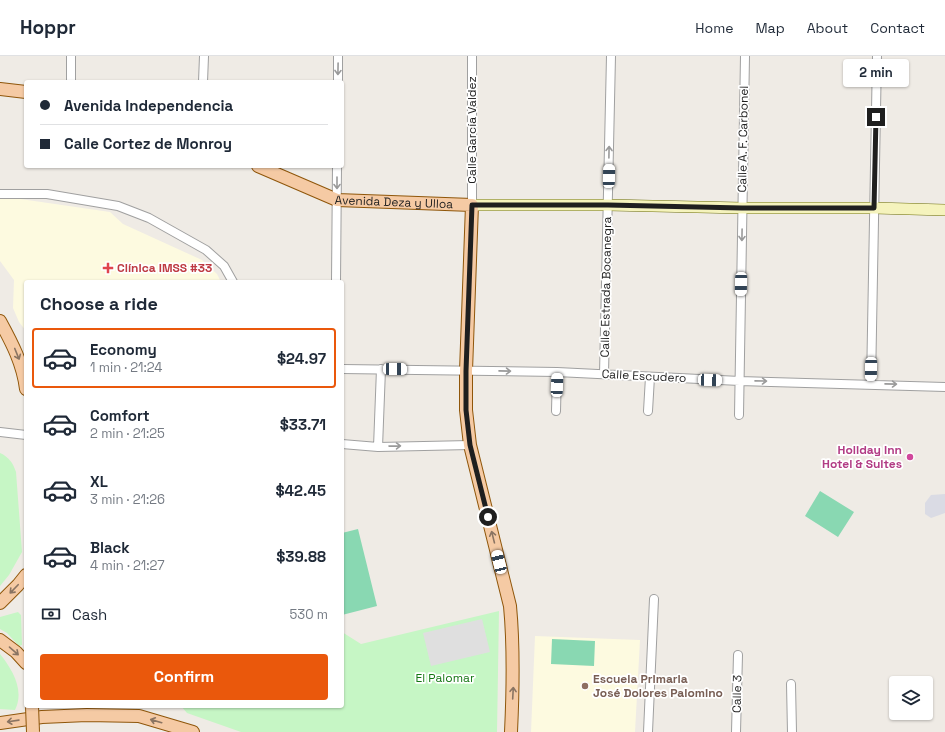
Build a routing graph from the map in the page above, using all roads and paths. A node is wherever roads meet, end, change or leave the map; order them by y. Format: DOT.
graph roads {
  1 [pos="71,56"];
  2 [pos="204,56"];
  3 [pos="338,56"];
  4 [pos="472,56"];
  5 [pos="611,56"];
  6 [pos="745,56"];
  7 [pos="877,56"];
  8 [pos="71,80"];
  9 [pos="203,80"];
  10 [pos="338,80"];
  11 [pos="0,89"];
  12 [pos="24,92"];
  13 [pos="263,168"];
  14 [pos="337,168"];
  15 [pos="0,194"];
  16 [pos="337,200"];
  17 [pos="472,205"];
  18 [pos="608,205"];
  19 [pos="742,208"];
  20 [pos="874,208"];
  21 [pos="945,210"];
  22 [pos="232,280"];
  23 [pos="336,280"];
  24 [pos="0,321"];
  25 [pos="344,368"];
  26 [pos="381,369"];
  27 [pos="466,371"];
  28 [pos="557,372"];
  29 [pos="24,373"];
  30 [pos="604,374"];
  31 [pos="650,377"];
  32 [pos="740,381"];
  33 [pos="871,384"];
  34 [pos="945,386"];
  35 [pos="648,411"];
  36 [pos="556,412"];
  37 [pos="739,415"];
  38 [pos="0,432"];
  39 [pos="24,435"];
  40 [pos="344,444"];
  41 [pos="470,445"];
  42 [pos="378,447"];
  43 [pos="24,578"];
  44 [pos="654,599"];
  45 [pos="0,603"];
  46 [pos="0,640"];
  47 [pos="738,655"];
  48 [pos="24,661"];
  49 [pos="791,684"];
  50 [pos="32,708"];
  51 [pos="0,723"];
  52 [pos="33,732"];
  53 [pos="193,732"];
  54 [pos="511,732"];
  55 [pos="648,732"];
  56 [pos="736,732"];
  57 [pos="792,732"];
  1 -- 8 [label="street"];
  2 -- 9 [label="street"];
  3 -- 10 [label="street, one-way"];
  4 -- 17 [label="street, Calle García Valdez"];
  18 -- 5 [label="street, Calle Estrada Bocanegra, one-way"];
  6 -- 19 [label="street, Calle A. F. Carbonel"];
  7 -- 20 [label="street"];
  11 -- 12 [label="main road"];
  13 -- 16 [label="main road, Avenida Deza y Ulloa"];
  14 -- 16 [label="street, one-way"];
  15 -- 22 [label="street"];
  16 -- 17 [label="main road, Avenida Deza y Ulloa"];
  16 -- 23 [label="street"];
  17 -- 18 [label="main road, Avenida Deza y Ulloa"];
  17 -- 27 [label="main road"];
  18 -- 19 [label="main road, Avenida Deza y Ulloa"];
  18 -- 30 [label="street, Calle Estrada Bocanegra"];
  19 -- 20 [label="main road, Avenida Deza y Ulloa"];
  19 -- 32 [label="street, Calle A. F. Carbonel, one-way"];
  20 -- 21 [label="main road, Avenida Deza y Ulloa"];
  20 -- 33 [label="street"];
  24 -- 29 [label="main road, one-way"];
  25 -- 26 [label="street, Calle Escudero"];
  26 -- 27 [label="street, Calle Escudero"];
  26 -- 42 [label="street"];
  27 -- 28 [label="street, Calle Escudero, one-way"];
  27 -- 41 [label="main road"];
  28 -- 30 [label="street, Calle Escudero"];
  28 -- 36 [label="street"];
  30 -- 31 [label="street, Calle Escudero"];
  31 -- 32 [label="street, Calle Escudero"];
  31 -- 35 [label="street"];
  32 -- 33 [label="street, Calle Escudero, one-way"];
  32 -- 37 [label="street, Calle A. F. Carbonel"];
  33 -- 34 [label="street, Calle Escudero, one-way"];
  38 -- 39 [label="street"];
  40 -- 42 [label="street"];
  42 -- 41 [label="street, one-way"];
  54 -- 41 [label="main road, one-way"];
  43 -- 45 [label="main road, one-way"];
  44 -- 55 [label="street"];
  46 -- 48 [label="main road, one-way"];
  47 -- 56 [label="street, Calle 3"];
  49 -- 57 [label="street"];
  50 -- 52 [label="main road, bridge"];
  53 -- 51 [label="main road, one-way"];
}
